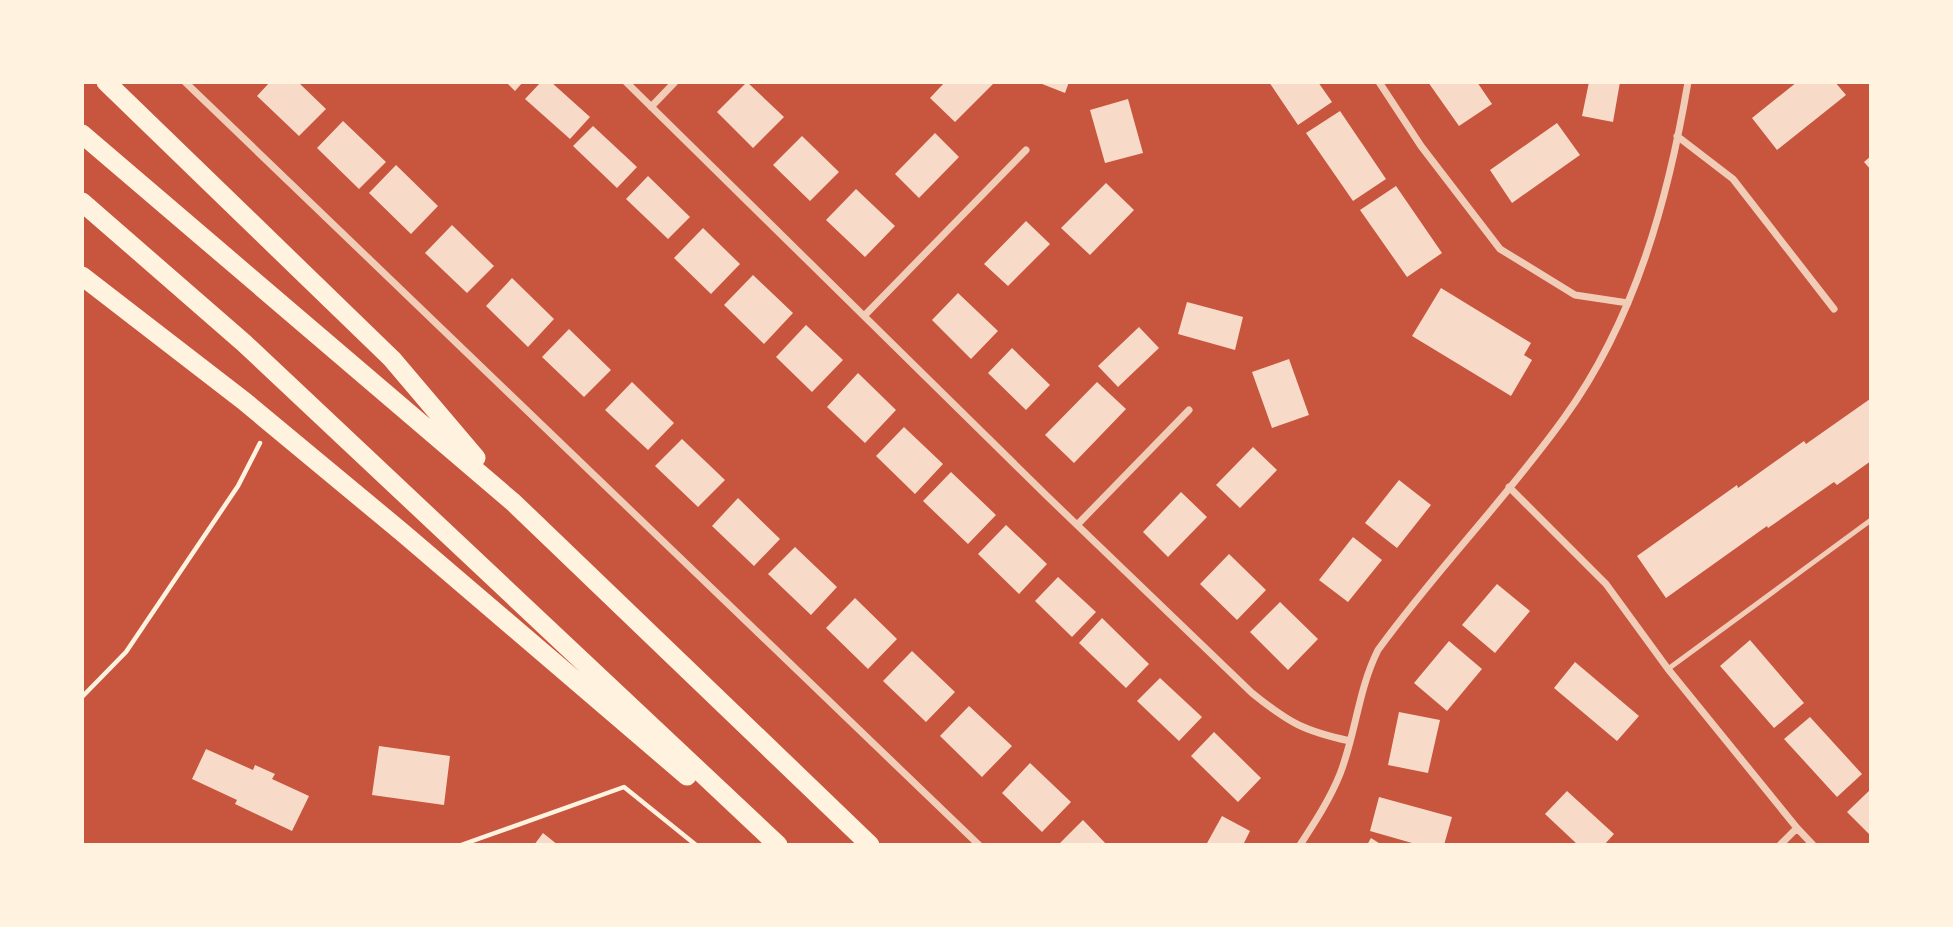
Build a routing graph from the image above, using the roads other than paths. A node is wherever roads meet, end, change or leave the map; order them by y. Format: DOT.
graph roads {
  1 [pos="106,82"];
  2 [pos="185,82"];
  3 [pos="626,82"];
  4 [pos="675,82"];
  5 [pos="1379,82"];
  6 [pos="1688,82"];
  7 [pos="651,107"];
  8 [pos="82,134"];
  9 [pos="1677,136"];
  10 [pos="1026,150"];
  11 [pos="82,202"];
  12 [pos="82,276"];
  13 [pos="1628,303"];
  14 [pos="1833,309"];
  15 [pos="865,316"];
  16 [pos="1189,410"];
  17 [pos="1509,487"];
  18 [pos="514,503"];
  19 [pos="1871,520"];
  20 [pos="1077,525"];
  21 [pos="1668,670"];
  22 [pos="1350,741"];
  23 [pos="1797,828"];
  24 [pos="768,845"];
  25 [pos="778,845"];
  26 [pos="870,845"];
  27 [pos="979,845"];
  28 [pos="1300,845"];
  29 [pos="1780,845"];
  30 [pos="1813,845"];
  1 -- 18 [label="highway"];
  2 -- 27 [label="street"];
  3 -- 7 [label="street"];
  4 -- 7 [label="street"];
  5 -- 13 [label="street"];
  6 -- 9 [label="street"];
  7 -- 15 [label="street"];
  8 -- 18 [label="highway"];
  9 -- 13 [label="street"];
  9 -- 14 [label="street"];
  10 -- 15 [label="street"];
  11 -- 25 [label="highway"];
  12 -- 24 [label="highway"];
  13 -- 17 [label="street"];
  15 -- 20 [label="street"];
  16 -- 20 [label="street"];
  17 -- 21 [label="street"];
  17 -- 22 [label="street"];
  18 -- 26 [label="highway"];
  19 -- 21 [label="lane"];
  20 -- 22 [label="street"];
  21 -- 23 [label="street"];
  22 -- 28 [label="street"];
  23 -- 29 [label="street"];
  23 -- 30 [label="street"];
}
